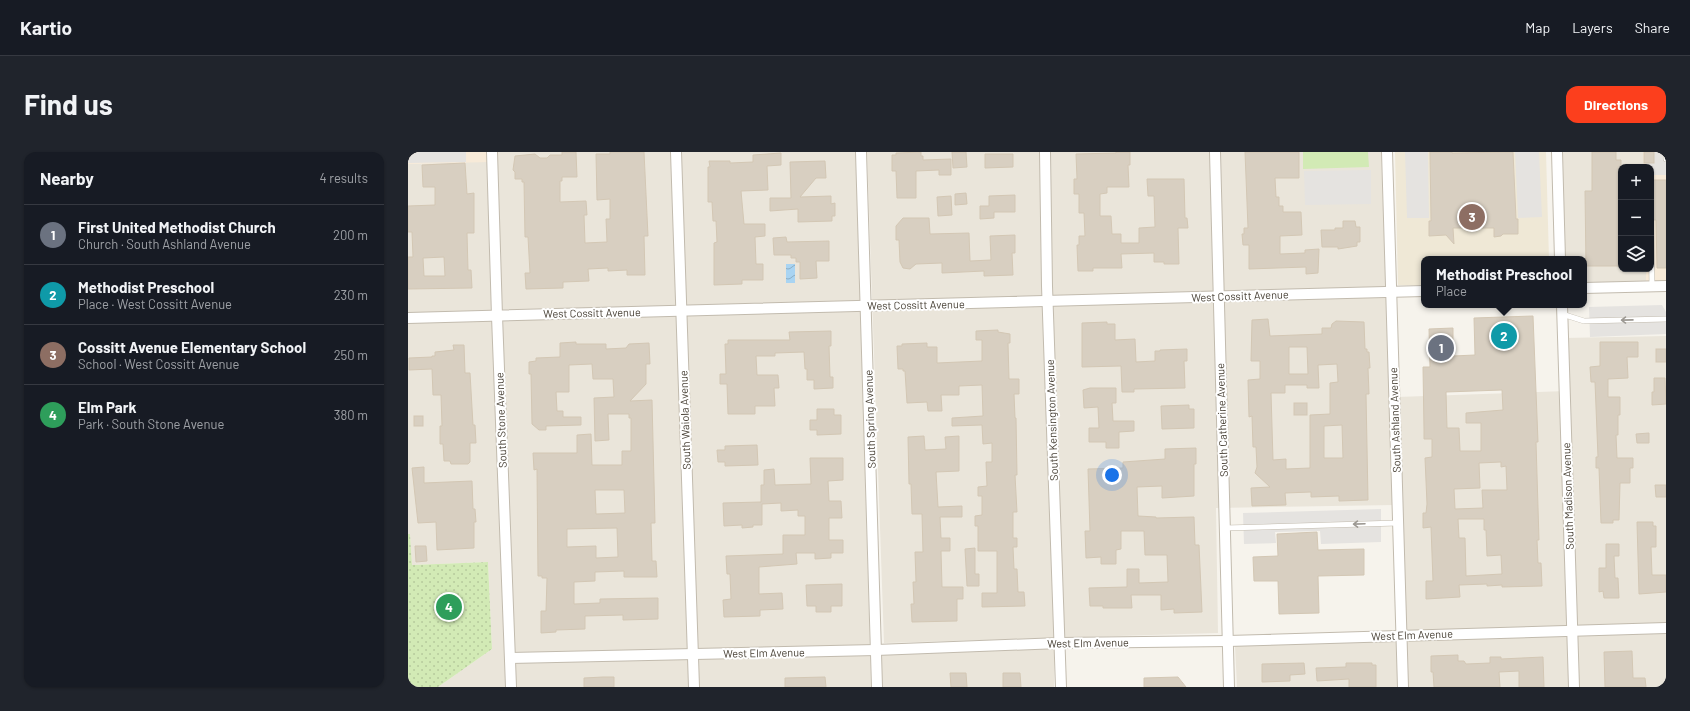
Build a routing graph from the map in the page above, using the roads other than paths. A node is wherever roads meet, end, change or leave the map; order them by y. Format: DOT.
graph roads {
  1 [pos="492,152"];
  2 [pos="676,152"];
  3 [pos="860,152"];
  4 [pos="1045,152"];
  5 [pos="1215,152"];
  6 [pos="1387,152"];
  7 [pos="1557,152"];
  8 [pos="1666,152"];
  9 [pos="1666,160"];
  10 [pos="1651,236"];
  11 [pos="1560,256"];
  12 [pos="1652,286"];
  13 [pos="1666,286"];
  14 [pos="1587,288"];
  15 [pos="1421,291"];
  16 [pos="1391,292"];
  17 [pos="1218,297"];
  18 [pos="1048,301"];
  19 [pos="866,306"];
  20 [pos="1562,309"];
  21 [pos="681,311"];
  22 [pos="496,316"];
  23 [pos="408,318"];
  24 [pos="1666,319"];
  25 [pos="1398,523"];
  26 [pos="1224,528"];
  27 [pos="1666,628"];
  28 [pos="1572,631"];
  29 [pos="1402,635"];
  30 [pos="1228,641"];
  31 [pos="1060,643"];
  32 [pos="876,650"];
  33 [pos="693,655"];
  34 [pos="510,658"];
  35 [pos="510,687"];
  36 [pos="694,687"];
  37 [pos="877,687"];
  38 [pos="1061,687"];
  39 [pos="1229,687"];
  40 [pos="1403,687"];
  41 [pos="1574,687"];
  1 -- 22 [label="street, South Stone Avenue"];
  2 -- 21 [label="street, South Waiola Avenue"];
  3 -- 19 [label="street, South Spring Avenue"];
  4 -- 18 [label="street, South Kensington Avenue"];
  5 -- 17 [label="street, South Catherine Avenue"];
  6 -- 16 [label="street, South Ashland Avenue"];
  7 -- 11 [label="street"];
  8 -- 9 [label="lane"];
  10 -- 12 [label="lane"];
  12 -- 13 [label="street"];
  12 -- 14 [label="street"];
  15 -- 16 [label="street, West Cossitt Avenue"];
  16 -- 17 [label="street, West Cossitt Avenue"];
  16 -- 25 [label="street, South Ashland Avenue"];
  17 -- 18 [label="street, West Cossitt Avenue"];
  17 -- 26 [label="street, South Catherine Avenue"];
  18 -- 19 [label="street, West Cossitt Avenue"];
  18 -- 31 [label="street, South Kensington Avenue"];
  19 -- 21 [label="street, West Cossitt Avenue"];
  19 -- 32 [label="street, South Spring Avenue"];
  24 -- 20 [label="lane, one-way"];
  20 -- 28 [label="street, South Madison Avenue"];
  21 -- 22 [label="street, West Cossitt Avenue"];
  21 -- 33 [label="street, South Waiola Avenue"];
  22 -- 23 [label="street, West Cossitt Avenue"];
  22 -- 34 [label="street, South Stone Avenue"];
  25 -- 26 [label="lane, one-way"];
  25 -- 29 [label="street, South Ashland Avenue"];
  26 -- 30 [label="street, South Catherine Avenue"];
  27 -- 28 [label="street, West Elm Avenue"];
  28 -- 29 [label="street, West Elm Avenue"];
  28 -- 41 [label="street, South Madison Avenue"];
  29 -- 30 [label="street, West Elm Avenue"];
  29 -- 40 [label="street, South Ashland Avenue"];
  30 -- 31 [label="street, West Elm Avenue"];
  30 -- 39 [label="street, South Catherine Avenue"];
  31 -- 32 [label="street, West Elm Avenue"];
  31 -- 38 [label="street, South Kensington Avenue"];
  32 -- 33 [label="street, West Elm Avenue"];
  32 -- 37 [label="street, South Spring Avenue"];
  33 -- 34 [label="street, West Elm Avenue"];
  33 -- 36 [label="street, South Waiola Avenue"];
  34 -- 35 [label="street, South Stone Avenue"];
}
